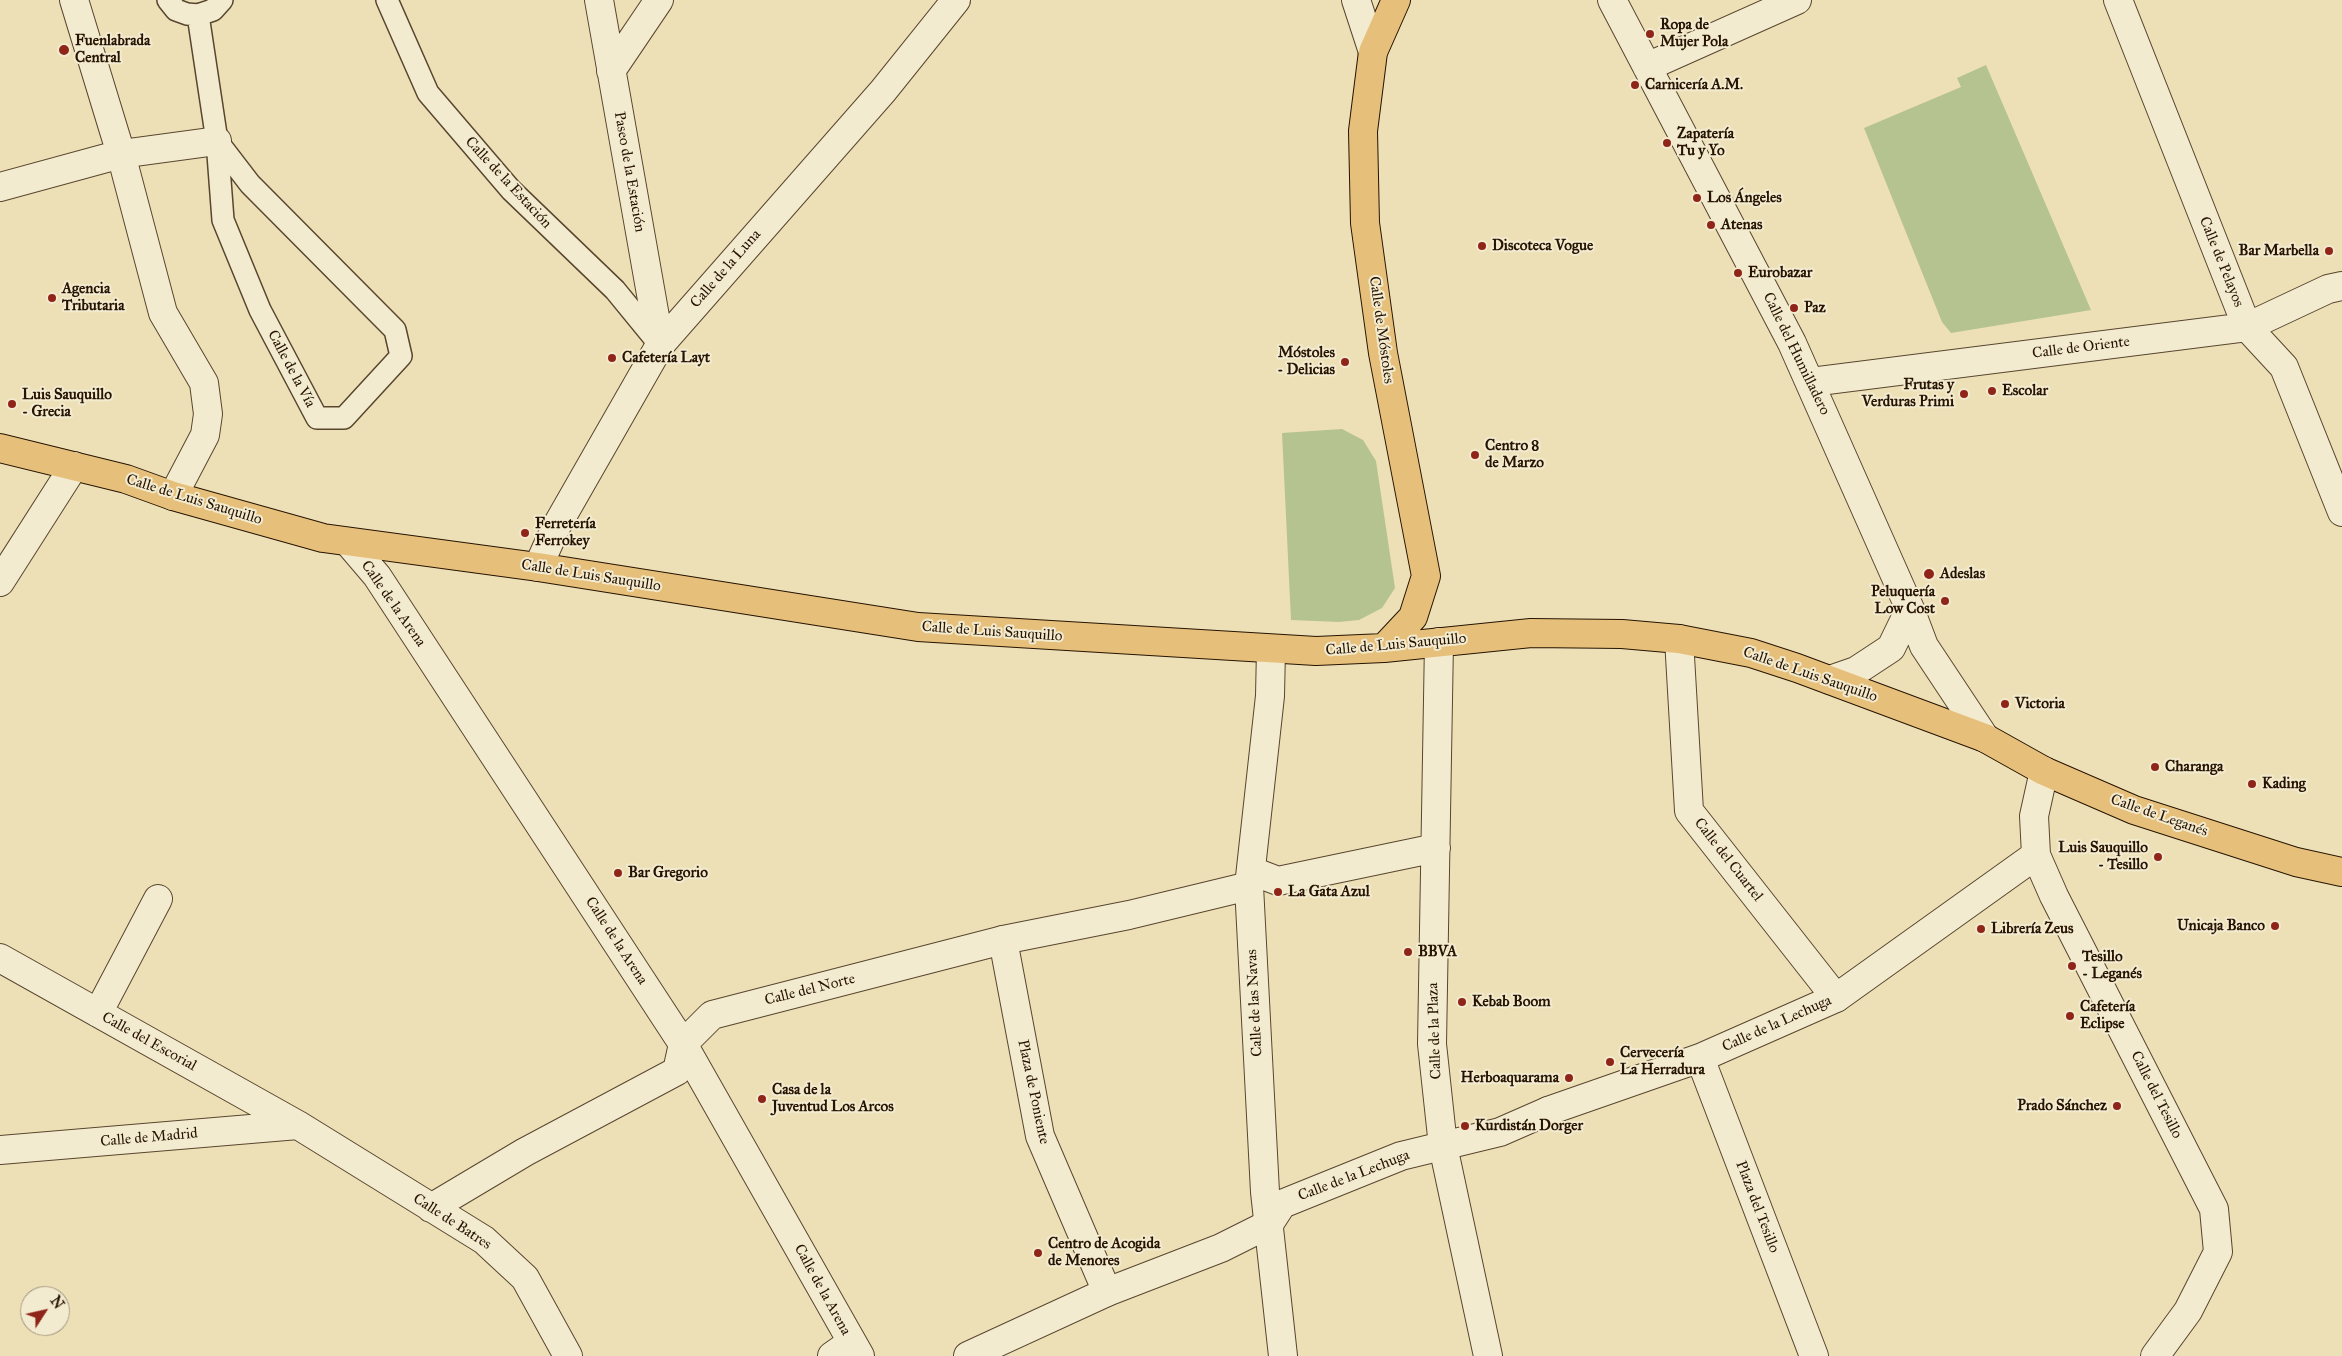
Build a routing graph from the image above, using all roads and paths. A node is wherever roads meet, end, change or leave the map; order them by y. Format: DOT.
graph roads {
  1 [pos="74,0"];
  2 [pos="168,0"];
  3 [pos="222,0"];
  4 [pos="388,0"];
  5 [pos="598,0"];
  6 [pos="659,0"];
  7 [pos="956,0"];
  8 [pos="1356,0"];
  9 [pos="1396,0"];
  10 [pos="1612,0"];
  11 [pos="1797,0"];
  12 [pos="2118,0"];
  13 [pos="198,15"];
  14 [pos="1374,52"];
  15 [pos="1647,67"];
  16 [pos="611,71"];
  17 [pos="217,141"];
  18 [pos="122,154"];
  19 [pos="0,187"];
  20 [pos="2342,286"];
  21 [pos="2247,327"];
  22 [pos="660,345"];
  23 [pos="1811,382"];
  24 [pos="0,448"];
  25 [pos="74,466"];
  26 [pos="173,496"];
  27 [pos="2342,512"];
  28 [pos="348,542"];
  29 [pos="538,567"];
  30 [pos="0,582"];
  31 [pos="1910,609"];
  32 [pos="1679,639"];
  33 [pos="1440,642"];
  34 [pos="1384,648"];
  35 [pos="1271,649"];
  36 [pos="1830,680"];
  37 [pos="1985,738"];
  38 [pos="2044,771"];
  39 [pos="1436,848"];
  40 [pos="2036,855"];
  41 [pos="2342,872"];
  42 [pos="1250,878"];
  43 [pos="158,899"];
  44 [pos="1003,940"];
  45 [pos="0,958"];
  46 [pos="1836,998"];
  47 [pos="98,1013"];
  48 [pos="683,1044"];
  49 [pos="1700,1058"];
  50 [pos="298,1125"];
  51 [pos="1442,1146"];
  52 [pos="0,1150"];
  53 [pos="431,1208"];
  54 [pos="1269,1224"];
  55 [pos="1107,1292"];
  56 [pos="848,1351"];
  57 [pos="568,1356"];
  58 [pos="968,1356"];
  59 [pos="1283,1356"];
  60 [pos="1488,1356"];
  61 [pos="1814,1356"];
  62 [pos="2156,1356"];
  1 -- 18 [label="street"];
  2 -- 13 [label="lane"];
  3 -- 13 [label="lane"];
  4 -- 22 [label="lane, Calle de la Estación"];
  5 -- 16 [label="street, Paseo de la Estación"];
  6 -- 16 [label="street"];
  7 -- 22 [label="street, Calle de la Luna"];
  8 -- 14 [label="street"];
  9 -- 14 [label="main road, Calle de Móstoles"];
  10 -- 15 [label="street, Calle del Humilladero"];
  11 -- 15 [label="street"];
  12 -- 21 [label="street, Calle de Pelayos"];
  13 -- 17 [label="lane, Calle de la Vía"];
  14 -- 34 [label="main road, Calle de Móstoles"];
  15 -- 23 [label="street, Calle del Humilladero"];
  16 -- 22 [label="street, Paseo de la Estación"];
  17 -- 17 [label="lane, Calle de la Vía"];
  17 -- 18 [label="street"];
  18 -- 19 [label="street"];
  18 -- 26 [label="street"];
  20 -- 21 [label="street, Calle de Oriente"];
  21 -- 23 [label="street, Calle de Oriente"];
  21 -- 27 [label="street, Calle de Pelayos"];
  22 -- 29 [label="street, Calle de la Luna"];
  23 -- 31 [label="street, Calle del Humilladero"];
  24 -- 25 [label="main road, Calle de Luis Sauquillo"];
  25 -- 26 [label="main road, Calle de Luis Sauquillo"];
  25 -- 30 [label="street"];
  26 -- 28 [label="main road, Calle de Luis Sauquillo"];
  28 -- 29 [label="main road, Calle de Luis Sauquillo"];
  28 -- 48 [label="street, Calle de la Arena"];
  29 -- 35 [label="main road, Calle de Luis Sauquillo"];
  31 -- 36 [label="street"];
  31 -- 37 [label="street, Calle del Humilladero"];
  32 -- 33 [label="main road, Calle de Luis Sauquillo"];
  32 -- 36 [label="main road, Calle de Luis Sauquillo"];
  32 -- 46 [label="street, Calle del Cuartel"];
  33 -- 34 [label="main road, Calle de Luis Sauquillo"];
  33 -- 39 [label="street, Calle de la Plaza"];
  34 -- 35 [label="main road, Calle de Luis Sauquillo"];
  35 -- 42 [label="street, Calle de las Navas"];
  36 -- 37 [label="main road, Calle de Luis Sauquillo"];
  37 -- 38 [label="main road, Calle de Leganés"];
  38 -- 40 [label="street, Calle del Tesillo"];
  38 -- 41 [label="main road, Calle de Leganés"];
  39 -- 42 [label="street"];
  39 -- 51 [label="street, Calle de la Plaza"];
  40 -- 46 [label="street, Calle de la Lechuga"];
  40 -- 62 [label="street, Calle del Tesillo"];
  42 -- 44 [label="street, Calle del Norte"];
  42 -- 54 [label="street, Calle de las Navas"];
  43 -- 47 [label="street"];
  44 -- 48 [label="street, Calle del Norte"];
  44 -- 55 [label="street, Plaza de Poniente"];
  45 -- 47 [label="street, Calle del Escorial"];
  46 -- 49 [label="street, Calle de la Lechuga"];
  47 -- 50 [label="street, Calle del Escorial"];
  48 -- 53 [label="street"];
  48 -- 56 [label="street, Calle de la Arena"];
  49 -- 51 [label="street, Calle de la Lechuga"];
  49 -- 61 [label="street, Plaza del Tesillo"];
  50 -- 52 [label="street, Calle de Madrid"];
  50 -- 53 [label="street, Calle de Batres"];
  51 -- 54 [label="street, Calle de la Lechuga"];
  51 -- 60 [label="street, Calle de la Plaza"];
  53 -- 57 [label="street, Calle de Batres"];
  54 -- 55 [label="street, Calle de la Lechuga"];
  54 -- 59 [label="street, Calle de las Navas"];
  55 -- 58 [label="street, Calle de la Lechuga"];
}
